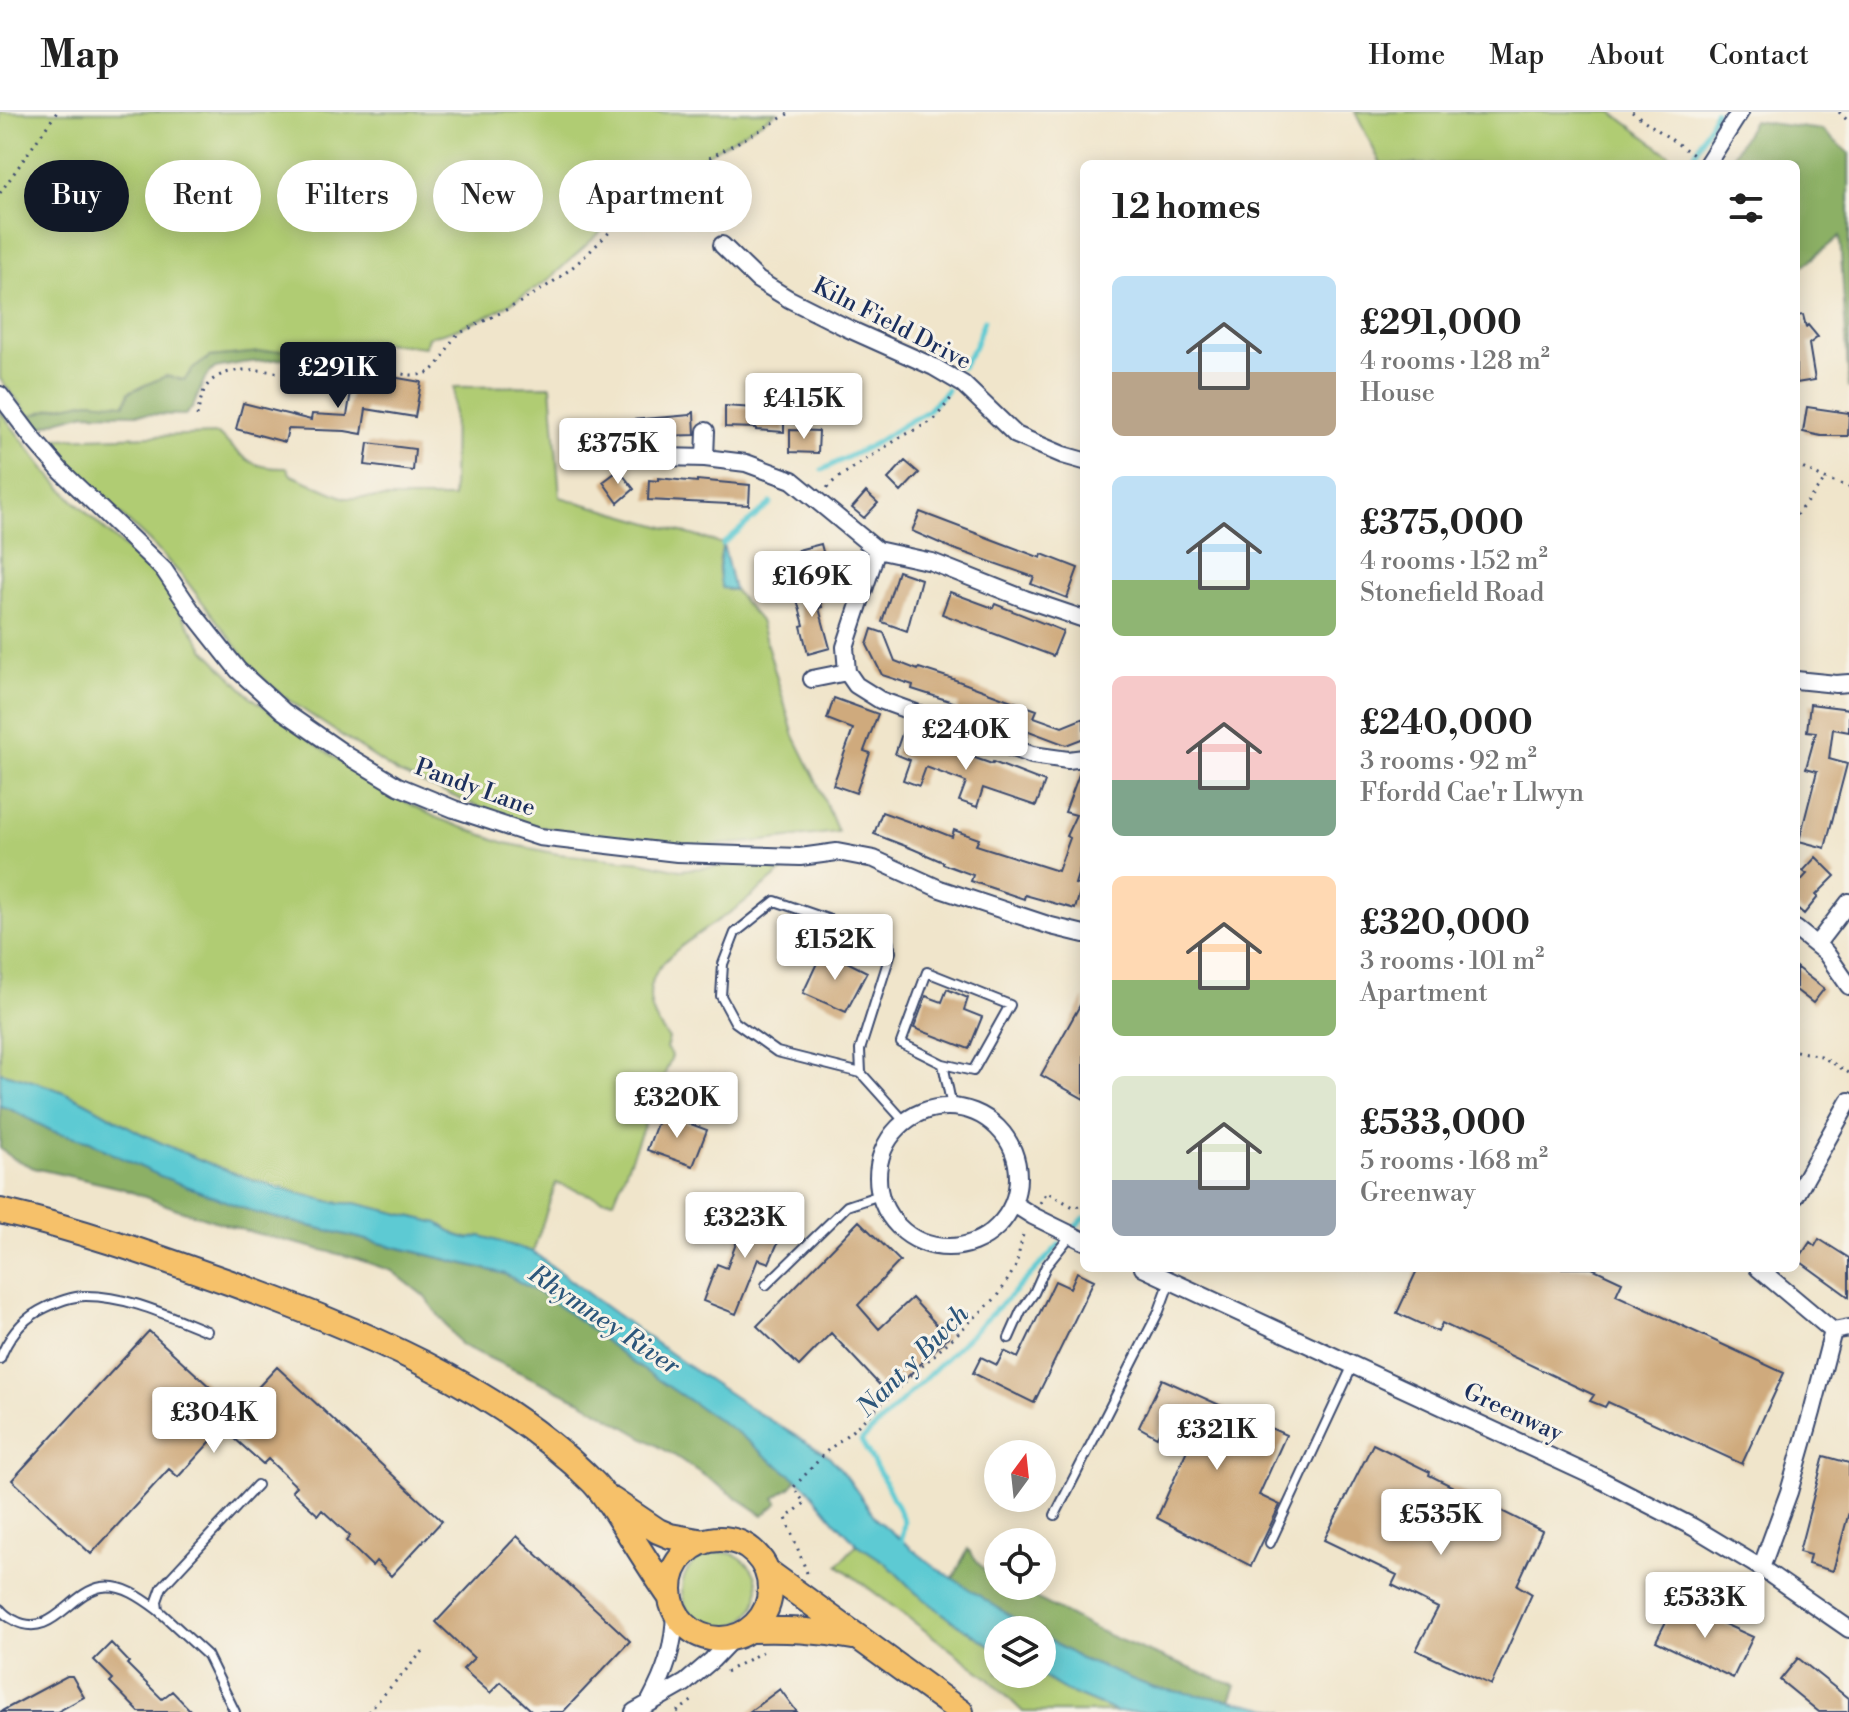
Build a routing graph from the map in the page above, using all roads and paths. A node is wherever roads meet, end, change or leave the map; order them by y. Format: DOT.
graph roads {
  1 [pos="57,112"];
  2 [pos="791,112"];
  3 [pos="1632,112"];
  4 [pos="1740,112"];
  5 [pos="1839,112"];
  6 [pos="1849,122"];
  7 [pos="1701,160"];
  8 [pos="0,193"];
  9 [pos="722,245"];
  10 [pos="963,384"];
  11 [pos="0,395"];
  12 [pos="197,416"];
  13 [pos="706,431"];
  14 [pos="663,457"];
  15 [pos="705,458"];
  16 [pos="1080,460"];
  17 [pos="1800,467"];
  18 [pos="1825,479"];
  19 [pos="1849,487"];
  20 [pos="816,499"];
  21 [pos="1800,510"];
  22 [pos="877,550"];
  23 [pos="1080,618"];
  24 [pos="847,672"];
  25 [pos="812,679"];
  26 [pos="1800,680"];
  27 [pos="1849,683"];
  28 [pos="1080,758"];
  29 [pos="1849,902"];
  30 [pos="1800,932"];
  31 [pos="1080,933"];
  32 [pos="1816,945"];
  33 [pos="1849,986"];
  34 [pos="1800,1052"];
  35 [pos="943,1064"];
  36 [pos="861,1073"];
  37 [pos="1849,1073"];
  38 [pos="1849,1103"];
  39 [pos="952,1107"];
  40 [pos="905,1122"];
  41 [pos="1800,1188"];
  42 [pos="880,1195"];
  43 [pos="1014,1204"];
  44 [pos="1080,1205"];
  45 [pos="0,1211"];
  46 [pos="1033,1216"];
  47 [pos="1078,1238"];
  48 [pos="1151,1272"];
  49 [pos="1763,1272"];
  50 [pos="1170,1281"];
  51 [pos="766,1285"];
  52 [pos="1841,1329"];
  53 [pos="207,1331"];
  54 [pos="1009,1338"];
  55 [pos="0,1359"];
  56 [pos="1353,1365"];
  57 [pos="257,1485"];
  58 [pos="604,1494"];
  59 [pos="1055,1515"];
  60 [pos="704,1542"];
  61 [pos="1270,1543"];
  62 [pos="1761,1568"];
  63 [pos="767,1571"];
  64 [pos="796,1591"];
  65 [pos="673,1605"];
  66 [pos="0,1609"];
  67 [pos="158,1610"];
  68 [pos="1849,1629"];
  69 [pos="741,1634"];
  70 [pos="859,1638"];
  71 [pos="424,1650"];
  72 [pos="765,1650"];
  73 [pos="722,1674"];
  74 [pos="699,1695"];
  75 [pos="649,1703"];
  76 [pos="235,1712"];
  77 [pos="368,1712"];
  78 [pos="634,1712"];
  79 [pos="677,1712"];
  80 [pos="961,1712"];
  1 -- 8 [label="path"];
  2 -- 12 [label="path"];
  3 -- 7 [label="path"];
  4 -- 7 [label="street"];
  5 -- 6 [label="path"];
  9 -- 10 [label="street, Kiln Field Drive"];
  10 -- 16 [label="street, Kiln Field Drive"];
  10 -- 20 [label="path"];
  11 -- 31 [label="street, Pandy Lane"];
  13 -- 15 [label="street"];
  14 -- 15 [label="street"];
  15 -- 20 [label="street"];
  17 -- 18 [label="path"];
  18 -- 19 [label="path"];
  18 -- 21 [label="path"];
  20 -- 22 [label="street"];
  22 -- 23 [label="street"];
  22 -- 24 [label="street"];
  24 -- 25 [label="street"];
  24 -- 28 [label="street"];
  26 -- 27 [label="street"];
  29 -- 32 [label="street"];
  30 -- 32 [label="street"];
  32 -- 33 [label="street"];
  34 -- 37 [label="path"];
  35 -- 35 [label="lane"];
  35 -- 39 [label="lane"];
  36 -- 36 [label="lane"];
  36 -- 40 [label="lane"];
  38 -- 41 [label="street"];
  39 -- 40 [label="street"];
  39 -- 43 [label="street"];
  40 -- 42 [label="street"];
  42 -- 43 [label="street"];
  42 -- 51 [label="lane"];
  43 -- 46 [label="street"];
  44 -- 46 [label="path"];
  45 -- 58 [label="main road"];
  46 -- 47 [label="street"];
  46 -- 64 [label="path"];
  47 -- 54 [label="lane"];
  48 -- 50 [label="street, Greenway"];
  49 -- 52 [label="street"];
  50 -- 56 [label="street, Greenway"];
  50 -- 59 [label="lane"];
  52 -- 62 [label="street"];
  53 -- 55 [label="lane"];
  56 -- 61 [label="lane"];
  56 -- 62 [label="street, Greenway"];
  57 -- 67 [label="lane"];
  58 -- 60 [label="main road"];
  58 -- 65 [label="main road"];
  60 -- 63 [label="main road"];
  60 -- 65 [label="main road"];
  62 -- 68 [label="street, Greenway"];
  63 -- 64 [label="main road"];
  63 -- 69 [label="main road"];
  64 -- 70 [label="main road"];
  65 -- 69 [label="main road"];
  65 -- 75 [label="street"];
  66 -- 67 [label="lane"];
  67 -- 76 [label="lane"];
  69 -- 70 [label="main road"];
  69 -- 75 [label="street"];
  70 -- 80 [label="main road"];
  71 -- 77 [label="path"];
  72 -- 73 [label="path"];
  74 -- 79 [label="path"];
  75 -- 78 [label="street"];
}
